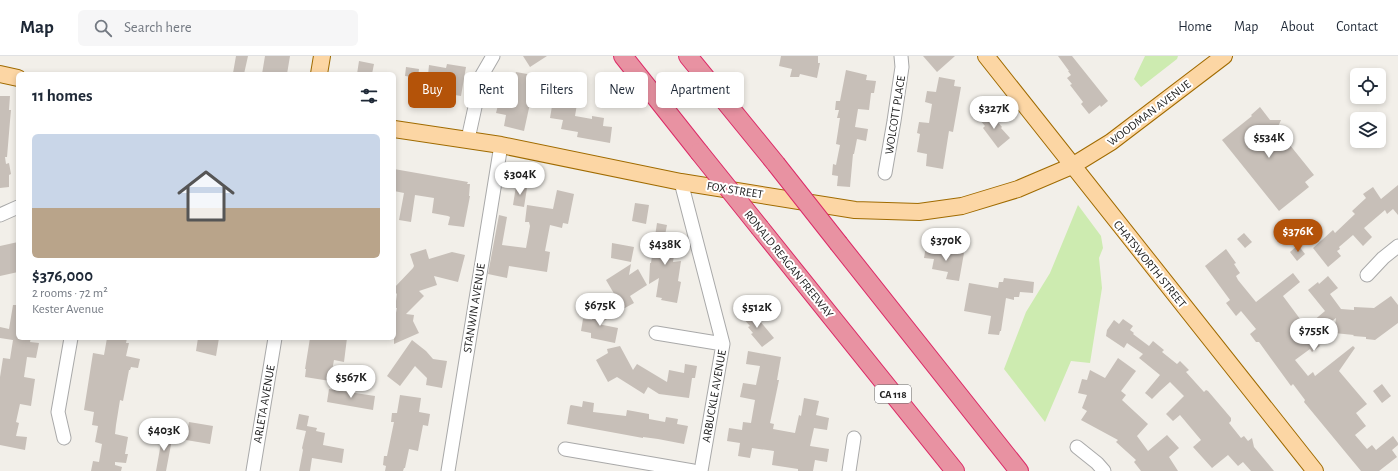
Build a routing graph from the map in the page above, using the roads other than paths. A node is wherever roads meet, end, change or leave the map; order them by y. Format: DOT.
graph roads {
  1 [pos="322,56"];
  2 [pos="493,56"];
  3 [pos="623,56"];
  4 [pos="688,56"];
  5 [pos="902,56"];
  6 [pos="986,56"];
  7 [pos="1224,56"];
  8 [pos="319,72"];
  9 [pos="0,74"];
  10 [pos="16,78"];
  11 [pos="396,129"];
  12 [pos="468,139"];
  13 [pos="500,145"];
  14 [pos="1072,166"];
  15 [pos="885,173"];
  16 [pos="681,182"];
  17 [pos="16,208"];
  18 [pos="0,215"];
  19 [pos="1398,246"];
  20 [pos="1367,275"];
  21 [pos="656,333"];
  22 [pos="71,340"];
  23 [pos="275,340"];
  24 [pos="723,344"];
  25 [pos="64,438"];
  26 [pos="854,438"];
  27 [pos="1077,447"];
  28 [pos="565,449"];
  29 [pos="253,471"];
  30 [pos="448,471"];
  31 [pos="693,471"];
  32 [pos="701,471"];
  33 [pos="849,471"];
  34 [pos="955,471"];
  35 [pos="1019,471"];
  36 [pos="1104,471"];
  37 [pos="1315,471"];
  1 -- 8 [label="main road"];
  2 -- 12 [label="street"];
  3 -- 34 [label="highway, RONALD REAGAN FREEWAY / CA 118, bridge"];
  4 -- 35 [label="highway, bridge"];
  5 -- 15 [label="street, WOLCOTT PLACE"];
  6 -- 14 [label="main road, CHATSWORTH STREET"];
  7 -- 14 [label="main road, WOODMAN AVENUE"];
  9 -- 10 [label="main road"];
  11 -- 12 [label="main road, FOX STREET"];
  12 -- 13 [label="main road, FOX STREET"];
  13 -- 16 [label="main road, FOX STREET"];
  13 -- 30 [label="street, STANWIN AVENUE"];
  14 -- 16 [label="main road, FOX STREET"];
  14 -- 37 [label="main road, CHATSWORTH STREET"];
  16 -- 24 [label="street, ARBUCKLE AVENUE"];
  17 -- 18 [label="street"];
  19 -- 20 [label="street"];
  21 -- 24 [label="street"];
  22 -- 25 [label="street"];
  23 -- 29 [label="street, ARLETA AVENUE"];
  24 -- 32 [label="street, ARBUCKLE AVENUE"];
  26 -- 33 [label="street"];
  27 -- 36 [label="street"];
  28 -- 31 [label="street"];
}
